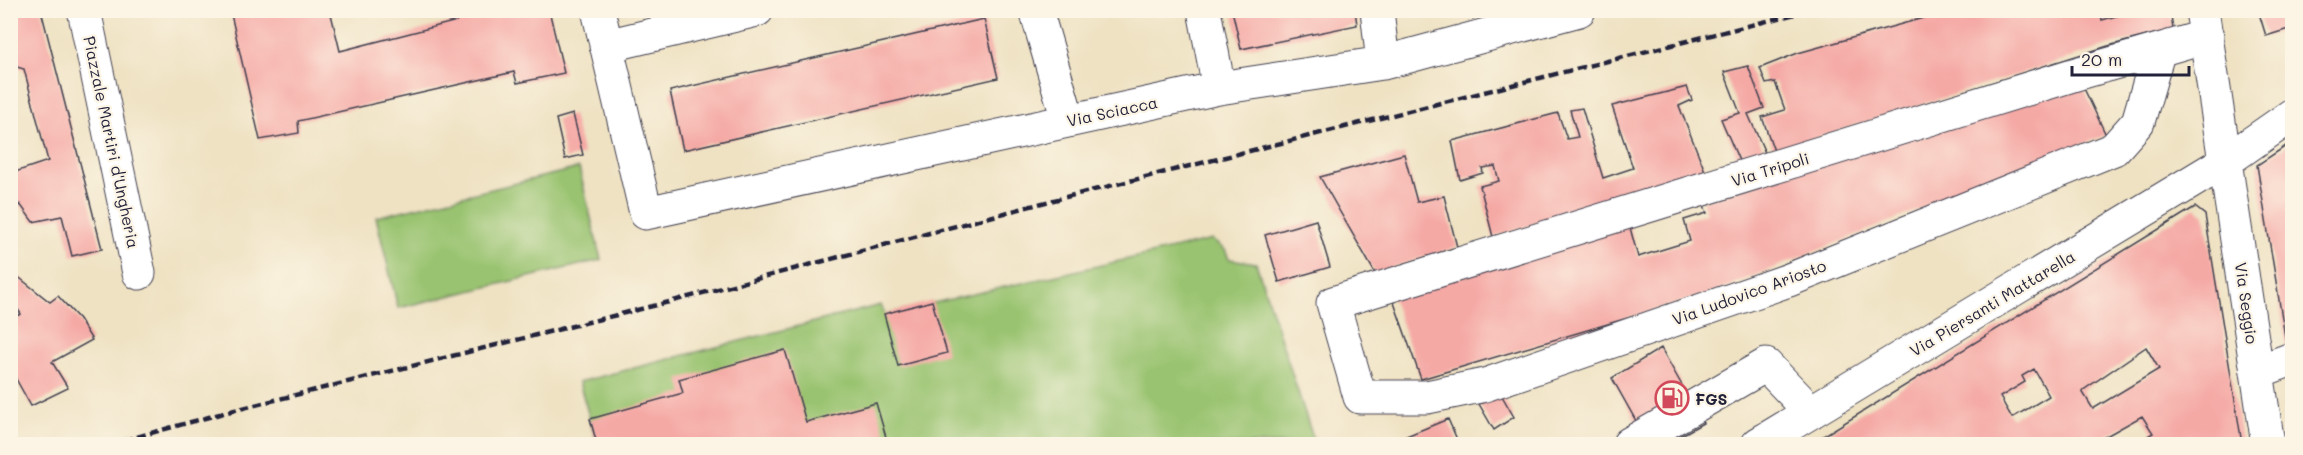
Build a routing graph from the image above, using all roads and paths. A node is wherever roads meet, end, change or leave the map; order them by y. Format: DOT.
graph roads {
  1 [pos="84,10"];
  2 [pos="598,10"];
  3 [pos="757,10"];
  4 [pos="1036,10"];
  5 [pos="1204,10"];
  6 [pos="1377,10"];
  7 [pos="1579,10"];
  8 [pos="2204,23"];
  9 [pos="606,46"];
  10 [pos="2159,50"];
  11 [pos="1383,63"];
  12 [pos="1219,88"];
  13 [pos="2292,115"];
  14 [pos="1068,120"];
  15 [pos="2226,162"];
  16 [pos="139,273"];
  17 [pos="1333,303"];
  18 [pos="2292,359"];
  19 [pos="2257,372"];
  20 [pos="1811,412"];
  21 [pos="1629,444"];
  22 [pos="1758,444"];
  23 [pos="2268,444"];
  1 -- 16 [label="street, Piazzale Martiri d'Ungheria"];
  2 -- 9 [label="street"];
  3 -- 9 [label="street"];
  4 -- 14 [label="street"];
  5 -- 12 [label="street"];
  6 -- 11 [label="street"];
  7 -- 11 [label="street, Via Sciacca"];
  8 -- 10 [label="street, Via Tripoli"];
  8 -- 15 [label="street, Via Seggio"];
  9 -- 14 [label="street, Via Sciacca"];
  10 -- 17 [label="street, Via Tripoli"];
  10 -- 17 [label="street, Via Ludovico Ariosto"];
  11 -- 12 [label="street, Via Sciacca"];
  12 -- 14 [label="street, Via Sciacca"];
  13 -- 15 [label="street, Via Piersanti Mattarella"];
  15 -- 19 [label="street, Via Seggio"];
  15 -- 20 [label="street, Via Piersanti Mattarella"];
  18 -- 19 [label="street"];
  19 -- 23 [label="street, Via Seggio"];
  20 -- 21 [label="street"];
  20 -- 22 [label="street, Via Piersanti Mattarella"];
}
